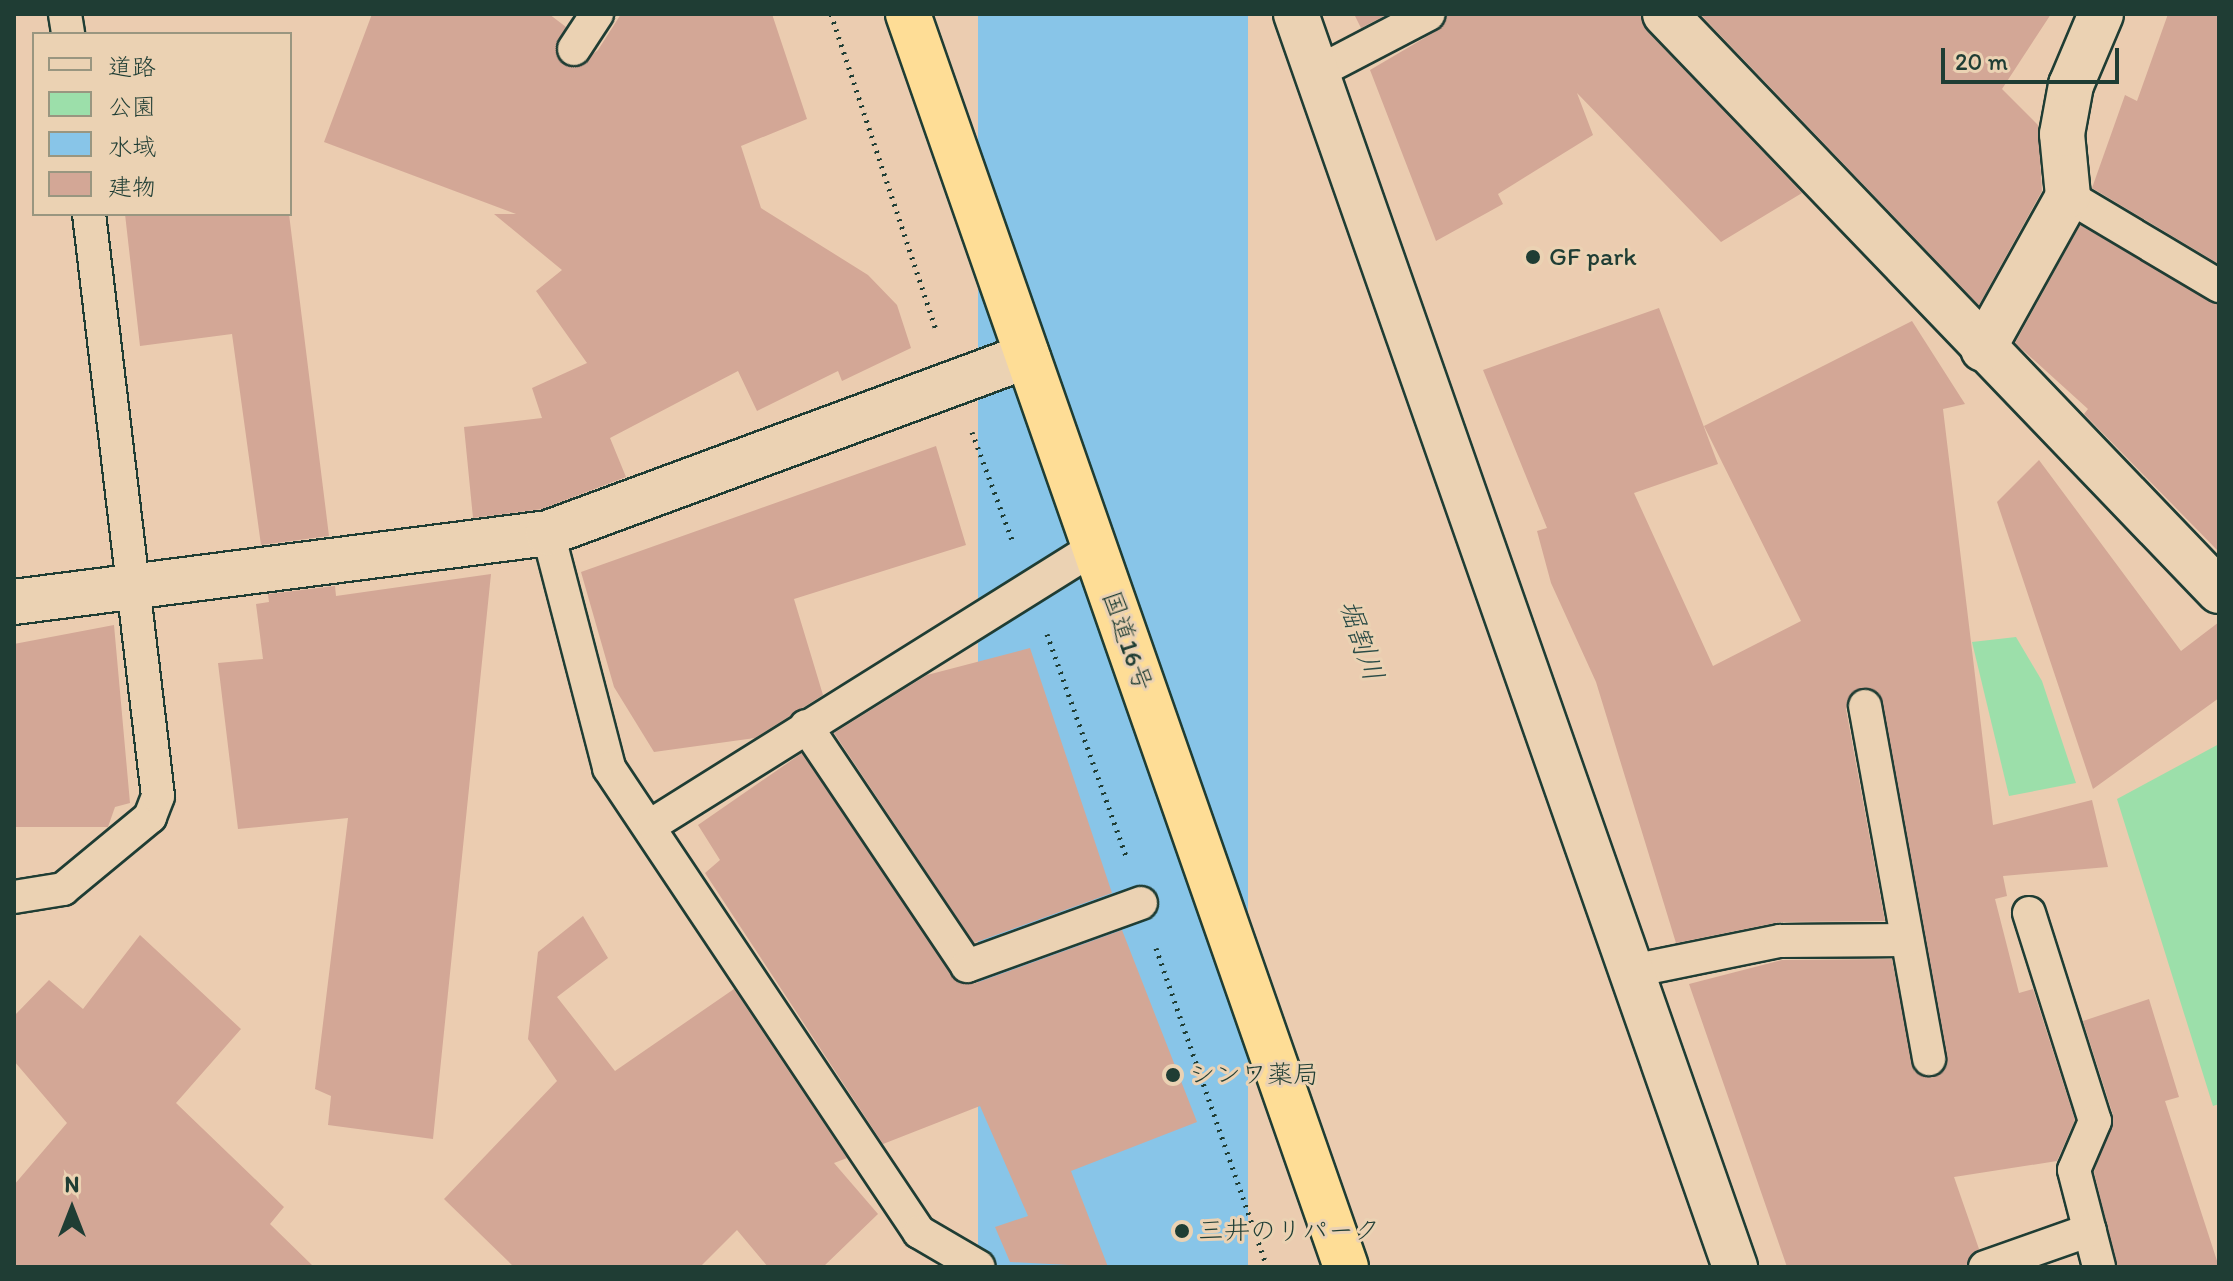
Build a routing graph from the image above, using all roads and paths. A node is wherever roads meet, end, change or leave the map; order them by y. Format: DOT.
graph roads {
  1 [pos="597,14"];
  2 [pos="831,14"];
  3 [pos="908,14"];
  4 [pos="1296,14"];
  5 [pos="1429,14"];
  6 [pos="1665,14"];
  7 [pos="2101,14"];
  8 [pos="574,49"];
  9 [pos="1316,73"];
  10 [pos="2068,196"];
  11 [pos="89,216"];
  12 [pos="2219,286"];
  13 [pos="939,338"];
  14 [pos="1983,349"];
  15 [pos="1027,356"];
  16 [pos="970,426"];
  17 [pos="548,533"];
  18 [pos="1094,548"];
  19 [pos="1029,584"];
  20 [pos="133,588"];
  21 [pos="2219,591"];
  22 [pos="14,602"];
  23 [pos="1865,706"];
  24 [pos="806,726"];
  25 [pos="653,824"];
  26 [pos="14,897"];
  27 [pos="1141,903"];
  28 [pos="2029,913"];
  29 [pos="1907,940"];
  30 [pos="1632,971"];
  31 [pos="1929,1059"];
  32 [pos="2090,1230"];
  33 [pos="979,1267"];
  34 [pos="1267,1267"];
  35 [pos="1346,1267"];
  36 [pos="1735,1267"];
  37 [pos="1985,1267"];
  38 [pos="2099,1267"];
  1 -- 8 [label="lane"];
  2 -- 13 [label="path"];
  3 -- 15 [label="highway, 国道16号"];
  4 -- 9 [label="street"];
  5 -- 9 [label="lane"];
  6 -- 14 [label="street"];
  7 -- 10 [label="street"];
  9 -- 30 [label="street"];
  10 -- 12 [label="lane"];
  10 -- 14 [label="street"];
  11 -- 20 [label="lane"];
  14 -- 21 [label="street"];
  15 -- 17 [label="street"];
  15 -- 18 [label="highway, 国道16号"];
  16 -- 19 [label="path"];
  17 -- 20 [label="street"];
  17 -- 25 [label="lane"];
  18 -- 19 [label="lane"];
  18 -- 35 [label="highway, 国道16号"];
  19 -- 24 [label="lane"];
  19 -- 27 [label="path"];
  20 -- 22 [label="street"];
  20 -- 26 [label="lane"];
  23 -- 29 [label="lane"];
  24 -- 25 [label="lane"];
  24 -- 27 [label="lane"];
  25 -- 33 [label="lane"];
  27 -- 34 [label="path"];
  28 -- 32 [label="lane"];
  29 -- 30 [label="lane"];
  29 -- 31 [label="lane"];
  30 -- 36 [label="street"];
  32 -- 37 [label="lane"];
  32 -- 38 [label="lane"];
}
